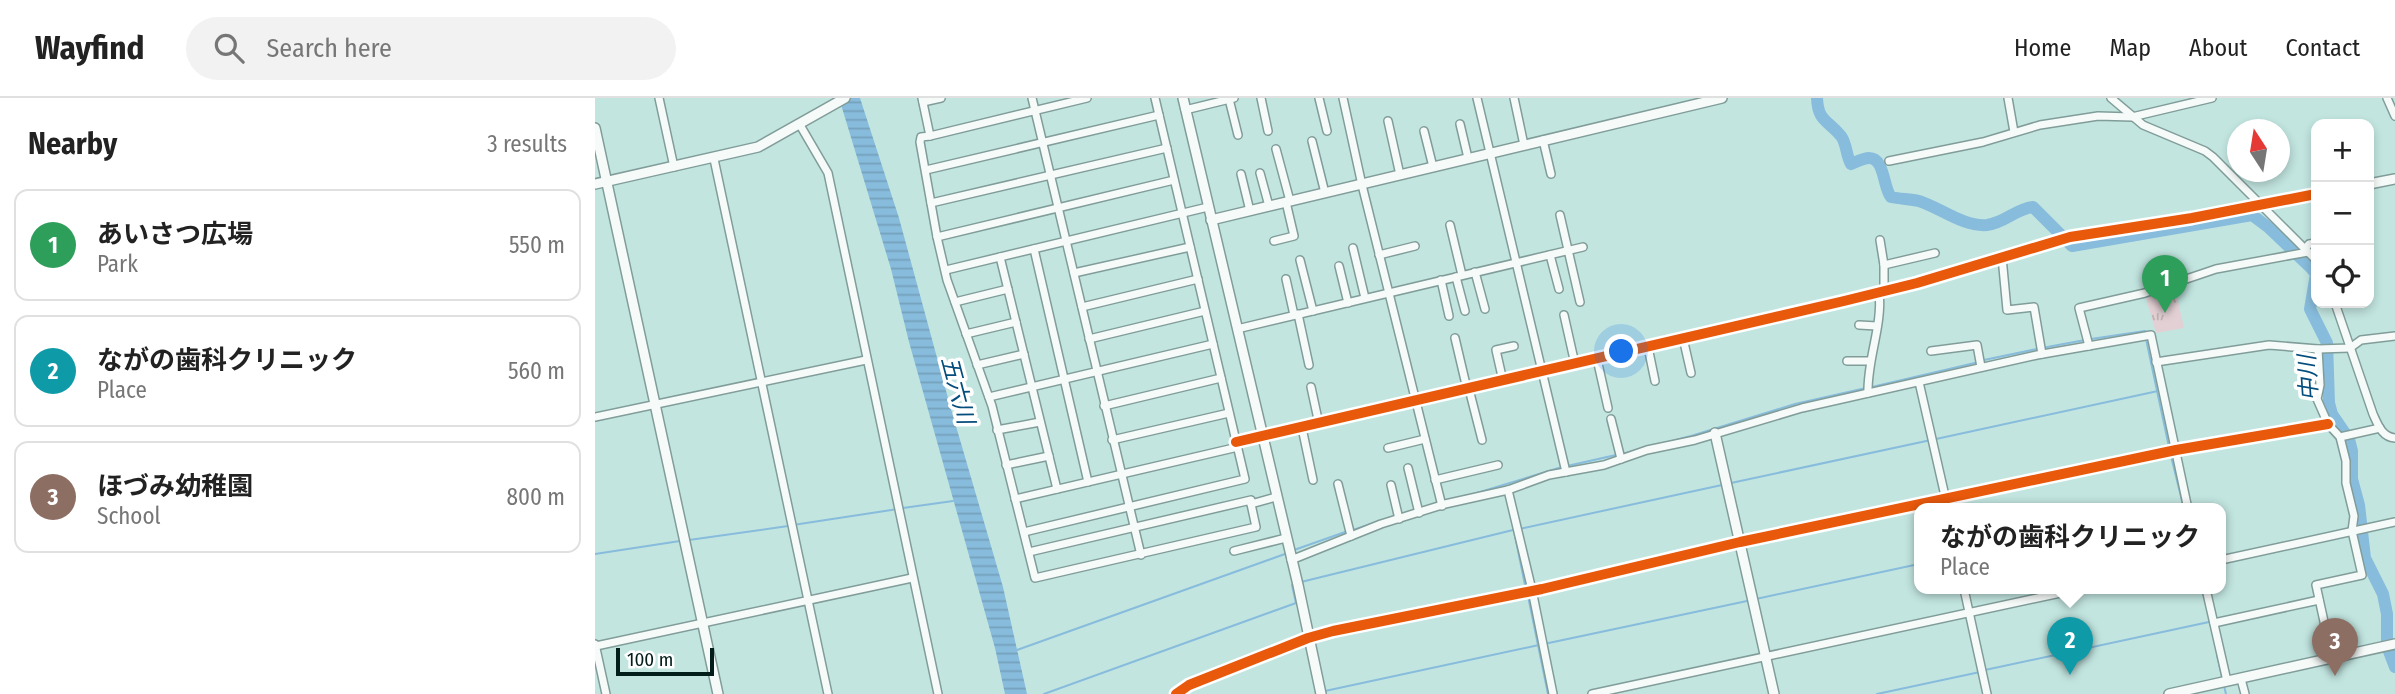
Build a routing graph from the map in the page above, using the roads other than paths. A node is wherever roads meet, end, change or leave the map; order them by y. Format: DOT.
graph roads {
  1 [pos="659,98"];
  2 [pos="845,98"];
  3 [pos="941,98"];
  4 [pos="1032,98"];
  5 [pos="1087,98"];
  6 [pos="1155,98"];
  7 [pos="1183,98"];
  8 [pos="1261,98"];
  9 [pos="1319,98"];
  10 [pos="1343,98"];
  11 [pos="1477,98"];
  12 [pos="1514,98"];
  13 [pos="1723,98"];
  14 [pos="2008,98"];
  15 [pos="2111,98"];
  16 [pos="2213,98"];
  17 [pos="2387,98"];
  18 [pos="1228,99"];
  19 [pos="923,100"];
  20 [pos="1035,110"];
  21 [pos="1185,110"];
  22 [pos="1159,115"];
  23 [pos="2395,116"];
  24 [pos="2132,117"];
  25 [pos="1388,121"];
  26 [pos="804,123"];
  27 [pos="1460,124"];
  28 [pos="595,128"];
  29 [pos="1268,131"];
  30 [pos="1327,131"];
  31 [pos="1424,131"];
  32 [pos="2014,132"];
  33 [pos="1238,135"];
  34 [pos="930,136"];
  35 [pos="1543,140"];
  36 [pos="1311,141"];
  37 [pos="1043,143"];
  38 [pos="1524,145"];
  39 [pos="1167,148"];
  40 [pos="1276,149"];
  41 [pos="1490,153"];
  42 [pos="1468,158"];
  43 [pos="714,159"];
  44 [pos="1889,161"];
  45 [pos="674,167"];
  46 [pos="1433,167"];
  47 [pos="926,170"];
  48 [pos="1260,173"];
  49 [pos="1241,174"];
  50 [pos="1551,174"];
  51 [pos="1050,175"];
  52 [pos="1400,175"];
  53 [pos="2395,179"];
  54 [pos="1174,180"];
  55 [pos="606,181"];
  56 [pos="2374,183"];
  57 [pos="595,184"];
  58 [pos="1362,185"];
  59 [pos="1325,193"];
  60 [pos="2311,195"];
  61 [pos="1288,202"];
  62 [pos="931,203"];
  63 [pos="1269,206"];
  64 [pos="2261,206"];
  65 [pos="1208,207"];
  66 [pos="1058,208"];
  67 [pos="1250,211"];
  68 [pos="1182,213"];
  69 [pos="1559,215"];
  70 [pos="2189,218"];
  71 [pos="1211,220"];
  72 [pos="1450,225"];
  73 [pos="937,237"];
  74 [pos="1066,240"];
  75 [pos="1880,240"];
  76 [pos="1274,241"];
  77 [pos="2311,244"];
  78 [pos="1415,246"];
  79 [pos="1190,247"];
  80 [pos="1583,247"];
  81 [pos="1353,248"];
  82 [pos="1034,249"];
  83 [pos="1568,251"];
  84 [pos="2307,251"];
  85 [pos="1935,253"];
  86 [pos="1379,255"];
  87 [pos="1550,255"];
  88 [pos="2311,255"];
  89 [pos="1000,257"];
  90 [pos="2002,257"];
  91 [pos="1300,260"];
  92 [pos="1515,262"];
  93 [pos="1884,265"];
  94 [pos="1339,266"];
  95 [pos="946,270"];
  96 [pos="1475,272"];
  97 [pos="1074,274"];
  98 [pos="1459,276"];
  99 [pos="1198,279"];
  100 [pos="1286,279"];
  101 [pos="1441,280"];
  102 [pos="1008,289"];
  103 [pos="1559,289"];
  104 [pos="1882,291"];
  105 [pos="1388,293"];
  106 [pos="1366,298"];
  107 [pos="955,302"];
  108 [pos="1580,302"];
  109 [pos="1348,303"];
  110 [pos="1082,307"];
  111 [pos="2337,308"];
  112 [pos="1485,309"];
  113 [pos="1313,311"];
  114 [pos="1465,311"];
  115 [pos="1205,312"];
  116 [pos="1296,315"];
  117 [pos="1564,315"];
  118 [pos="1449,316"];
  119 [pos="1016,322"];
  120 [pos="1859,325"];
  121 [pos="1877,326"];
  122 [pos="1237,329"];
  123 [pos="966,334"];
  124 [pos="2395,336"];
  125 [pos="1455,338"];
  126 [pos="1683,338"];
  127 [pos="1089,339"];
  128 [pos="1213,344"];
  129 [pos="2089,345"];
  130 [pos="1514,346"];
  131 [pos="1648,347"];
  132 [pos="2350,348"];
  133 [pos="2318,349"];
  134 [pos="1931,351"];
  135 [pos="1024,354"];
  136 [pos="2042,354"];
  137 [pos="1597,359"];
  138 [pos="866,360"];
  139 [pos="1847,361"];
  140 [pos="1870,361"];
  141 [pos="2156,362"];
  142 [pos="977,365"];
  143 [pos="1310,365"];
  144 [pos="1575,365"];
  145 [pos="1981,367"];
  146 [pos="1096,372"];
  147 [pos="1542,372"];
  148 [pos="1691,373"];
  149 [pos="1221,378"];
  150 [pos="1063,379"];
  151 [pos="1503,381"];
  152 [pos="1655,381"];
  153 [pos="761,382"];
  154 [pos="1919,382"];
  155 [pos="1032,386"];
  156 [pos="1311,387"];
  157 [pos="1468,389"];
  158 [pos="1868,389"];
  159 [pos="989,397"];
  160 [pos="1415,401"];
  161 [pos="655,404"];
  162 [pos="1104,406"];
  163 [pos="1608,408"];
  164 [pos="1229,413"];
  165 [pos="595,417"];
  166 [pos="1612,419"];
  167 [pos="1040,422"];
  168 [pos="1319,424"];
  169 [pos="2328,424"];
  170 [pos="1302,428"];
  171 [pos="2380,428"];
  172 [pos="997,430"];
  173 [pos="1715,433"];
  174 [pos="2344,436"];
  175 [pos="1262,437"];
  176 [pos="2395,438"];
  177 [pos="1425,439"];
  178 [pos="1112,440"];
  179 [pos="1482,440"];
  180 [pos="1237,444"];
  181 [pos="1388,448"];
  182 [pos="2176,450"];
  183 [pos="1049,456"];
  184 [pos="1621,459"];
  185 [pos="1006,465"];
  186 [pos="1497,465"];
  187 [pos="1408,468"];
  188 [pos="1566,472"];
  189 [pos="1121,475"];
  190 [pos="1313,480"];
  191 [pos="1435,480"];
  192 [pos="1088,482"];
  193 [pos="1338,484"];
  194 [pos="1391,485"];
  195 [pos="1057,489"];
  196 [pos="1508,490"];
  197 [pos="1276,497"];
  198 [pos="1945,498"];
  199 [pos="1016,499"];
  200 [pos="1922,503"];
  201 [pos="1946,503"];
  202 [pos="2187,503"];
  203 [pos="1251,504"];
  204 [pos="1914,505"];
  205 [pos="1442,506"];
  206 [pos="1129,507"];
  207 [pos="1419,513"];
  208 [pos="1399,519"];
  209 [pos="2395,522"];
  210 [pos="1134,527"];
  211 [pos="2352,531"];
  212 [pos="1024,532"];
  213 [pos="1350,536"];
  214 [pos="1286,538"];
  215 [pos="1740,542"];
  216 [pos="1234,551"];
  217 [pos="1029,552"];
  218 [pos="1141,555"];
  219 [pos="1291,559"];
  220 [pos="2226,559"];
  221 [pos="912,578"];
  222 [pos="1532,590"];
  223 [pos="1965,594"];
  224 [pos="2055,594"];
  225 [pos="2207,594"];
  226 [pos="2319,600"];
  227 [pos="810,601"];
  228 [pos="1969,612"];
  229 [pos="703,622"];
  230 [pos="2214,623"];
  231 [pos="1308,638"];
  232 [pos="2395,644"];
  233 [pos="595,645"];
  234 [pos="1765,655"];
  235 [pos="2332,658"];
  236 [pos="2241,679"];
  237 [pos="2227,681"];
  238 [pos="606,694"];
  239 [pos="718,694"];
  240 [pos="828,694"];
  241 [pos="938,694"];
  242 [pos="1176,694"];
  243 [pos="1321,694"];
  244 [pos="1553,694"];
  245 [pos="1592,694"];
  246 [pos="1774,694"];
  247 [pos="1987,694"];
  248 [pos="2169,694"];
  249 [pos="2245,694"];
  1 -- 45 [label="street"];
  2 -- 26 [label="street"];
  3 -- 19 [label="street"];
  4 -- 20 [label="street"];
  5 -- 20 [label="street"];
  6 -- 22 [label="street"];
  7 -- 21 [label="street"];
  8 -- 29 [label="street"];
  9 -- 30 [label="street"];
  10 -- 58 [label="street"];
  11 -- 41 [label="street"];
  12 -- 38 [label="street"];
  13 -- 35 [label="street"];
  14 -- 32 [label="street"];
  15 -- 24 [label="street"];
  16 -- 24 [label="street"];
  17 -- 23 [label="street"];
  18 -- 21 [label="street"];
  18 -- 33 [label="street"];
  19 -- 34 [label="street"];
  20 -- 34 [label="street"];
  20 -- 37 [label="street"];
  21 -- 65 [label="street"];
  22 -- 37 [label="street"];
  22 -- 39 [label="street"];
  24 -- 32 [label="street"];
  24 -- 64 [label="street"];
  25 -- 52 [label="street"];
  26 -- 43 [label="street"];
  26 -- 138 [label="street"];
  27 -- 42 [label="street"];
  28 -- 55 [label="street"];
  31 -- 46 [label="street"];
  32 -- 44 [label="street"];
  34 -- 47 [label="street"];
  35 -- 38 [label="street"];
  35 -- 50 [label="street"];
  36 -- 59 [label="street"];
  37 -- 47 [label="street"];
  37 -- 51 [label="street"];
  38 -- 41 [label="street"];
  39 -- 51 [label="street"];
  39 -- 54 [label="street"];
  40 -- 61 [label="street"];
  41 -- 42 [label="street"];
  41 -- 92 [label="street"];
  42 -- 46 [label="street"];
  43 -- 45 [label="street"];
  43 -- 153 [label="street"];
  45 -- 55 [label="street"];
  46 -- 52 [label="street"];
  47 -- 62 [label="street"];
  48 -- 63 [label="street"];
  49 -- 67 [label="street"];
  51 -- 62 [label="street"];
  51 -- 66 [label="street"];
  52 -- 58 [label="street"];
  53 -- 56 [label="street"];
  54 -- 66 [label="street"];
  54 -- 68 [label="street"];
  55 -- 57 [label="street"];
  55 -- 161 [label="street"];
  58 -- 59 [label="street"];
  58 -- 86 [label="street"];
  59 -- 61 [label="street"];
  60 -- 64 [label="street"];
  61 -- 63 [label="street"];
  61 -- 76 [label="street"];
  62 -- 73 [label="street"];
  63 -- 67 [label="street"];
  64 -- 70 [label="street"];
  64 -- 84 [label="street"];
  65 -- 68 [label="street"];
  65 -- 71 [label="street"];
  66 -- 73 [label="street"];
  66 -- 74 [label="street"];
  67 -- 71 [label="street"];
  68 -- 74 [label="street"];
  68 -- 79 [label="street"];
  69 -- 83 [label="street"];
  70 -- 90 [label="street"];
  71 -- 122 [label="street"];
  72 -- 98 [label="street"];
  73 -- 95 [label="street"];
  74 -- 82 [label="street"];
  74 -- 97 [label="street"];
  75 -- 93 [label="street"];
  77 -- 84 [label="street"];
  78 -- 86 [label="street"];
  79 -- 97 [label="street"];
  79 -- 99 [label="street"];
  80 -- 83 [label="street"];
  81 -- 106 [label="street"];
  82 -- 89 [label="street"];
  82 -- 150 [label="street"];
  83 -- 87 [label="street"];
  83 -- 108 [label="street"];
  84 -- 88 [label="street"];
  84 -- 129 [label="street"];
  85 -- 93 [label="street"];
  86 -- 105 [label="street"];
  87 -- 92 [label="street"];
  87 -- 103 [label="street"];
  89 -- 95 [label="street"];
  89 -- 102 [label="street"];
  90 -- 104 [label="street"];
  90 -- 136 [label="street"];
  91 -- 113 [label="street"];
  92 -- 96 [label="street"];
  92 -- 147 [label="street"];
  93 -- 104 [label="street"];
  94 -- 109 [label="street"];
  95 -- 107 [label="street"];
  96 -- 98 [label="street"];
  96 -- 112 [label="street"];
  97 -- 110 [label="street"];
  98 -- 101 [label="street"];
  98 -- 114 [label="street"];
  99 -- 110 [label="street"];
  99 -- 115 [label="street"];
  100 -- 116 [label="street"];
  101 -- 105 [label="street"];
  101 -- 118 [label="street"];
  102 -- 107 [label="street"];
  102 -- 119 [label="street"];
  104 -- 121 [label="street"];
  104 -- 126 [label="street"];
  105 -- 106 [label="street"];
  105 -- 160 [label="street"];
  106 -- 109 [label="street"];
  107 -- 123 [label="street"];
  109 -- 113 [label="street"];
  110 -- 127 [label="street"];
  111 -- 132 [label="street"];
  113 -- 116 [label="street"];
  115 -- 127 [label="street"];
  115 -- 128 [label="street"];
  116 -- 122 [label="street"];
  116 -- 143 [label="street"];
  117 -- 144 [label="street"];
  119 -- 123 [label="street"];
  119 -- 135 [label="street"];
  120 -- 121 [label="street"];
  121 -- 140 [label="street"];
  122 -- 175 [label="street"];
  123 -- 142 [label="street"];
  124 -- 132 [label="street"];
  125 -- 157 [label="street"];
  126 -- 131 [label="street"];
  126 -- 148 [label="street"];
  127 -- 146 [label="street"];
  128 -- 146 [label="street"];
  128 -- 149 [label="street"];
  129 -- 136 [label="street"];
  129 -- 141 [label="street"];
  130 -- 151 [label="street"];
  131 -- 137 [label="street"];
  131 -- 152 [label="street"];
  132 -- 133 [label="street"];
  132 -- 171 [label="street"];
  133 -- 141 [label="street"];
  133 -- 169 [label="street"];
  134 -- 145 [label="street"];
  135 -- 142 [label="street"];
  135 -- 155 [label="street"];
  136 -- 145 [label="street"];
  137 -- 144 [label="street"];
  137 -- 163 [label="street"];
  138 -- 153 [label="street"];
  138 -- 221 [label="street"];
  139 -- 140 [label="street"];
  140 -- 158 [label="street"];
  141 -- 182 [label="street"];
  142 -- 159 [label="street"];
  144 -- 147 [label="street"];
  145 -- 154 [label="street"];
  146 -- 150 [label="street"];
  146 -- 162 [label="street"];
  147 -- 151 [label="street"];
  147 -- 188 [label="street"];
  149 -- 162 [label="street"];
  149 -- 164 [label="street"];
  150 -- 155 [label="street"];
  150 -- 192 [label="street"];
  151 -- 157 [label="street"];
  153 -- 161 [label="street"];
  153 -- 227 [label="street"];
  154 -- 158 [label="street"];
  154 -- 198 [label="street"];
  155 -- 159 [label="street"];
  155 -- 167 [label="street"];
  156 -- 168 [label="street"];
  157 -- 160 [label="street"];
  157 -- 179 [label="street"];
  158 -- 173 [label="street"];
  159 -- 172 [label="street"];
  160 -- 168 [label="street"];
  160 -- 177 [label="street"];
  161 -- 165 [label="street"];
  161 -- 229 [label="street"];
  162 -- 178 [label="street"];
  164 -- 178 [label="street"];
  164 -- 180 [label="street"];
  166 -- 184 [label="street"];
  167 -- 172 [label="street"];
  167 -- 183 [label="street"];
  168 -- 170 [label="street"];
  169 -- 174 [label="street"];
  169 -- 182 [label="street"];
  170 -- 175 [label="street"];
  170 -- 190 [label="street"];
  171 -- 174 [label="street"];
  171 -- 176 [label="street"];
  172 -- 185 [label="street"];
  173 -- 184 [label="street"];
  173 -- 215 [label="street"];
  174 -- 211 [label="street"];
  175 -- 180 [label="street"];
  175 -- 197 [label="street"];
  177 -- 181 [label="street"];
  177 -- 191 [label="street"];
  178 -- 189 [label="street"];
  180 -- 189 [label="street"];
  180 -- 206 [label="street"];
  182 -- 198 [label="street"];
  182 -- 202 [label="street"];
  183 -- 185 [label="street"];
  183 -- 195 [label="street"];
  184 -- 188 [label="street"];
  185 -- 199 [label="street"];
  186 -- 191 [label="street"];
  187 -- 207 [label="street"];
  188 -- 196 [label="street"];
  189 -- 192 [label="street"];
  189 -- 206 [label="street"];
  191 -- 205 [label="street"];
  192 -- 195 [label="street"];
  193 -- 213 [label="street"];
  194 -- 208 [label="street"];
  195 -- 199 [label="street"];
  196 -- 205 [label="street"];
  196 -- 222 [label="street"];
  197 -- 203 [label="street"];
  197 -- 214 [label="street"];
  198 -- 200 [label="street"];
  198 -- 201 [label="street"];
  199 -- 212 [label="street"];
  203 -- 210 [label="street"];
  203 -- 218 [label="street"];
  204 -- 215 [label="street"];
  205 -- 207 [label="street"];
  206 -- 210 [label="street"];
  206 -- 212 [label="street"];
  207 -- 208 [label="street"];
  208 -- 213 [label="street"];
  209 -- 211 [label="street"];
  210 -- 217 [label="street"];
  210 -- 218 [label="street"];
  211 -- 220 [label="street"];
  211 -- 226 [label="street"];
  212 -- 217 [label="street"];
  213 -- 219 [label="street"];
  214 -- 216 [label="street"];
  214 -- 219 [label="street"];
  215 -- 222 [label="street"];
  215 -- 234 [label="street"];
  217 -- 218 [label="street"];
  219 -- 231 [label="street"];
  221 -- 227 [label="street"];
  221 -- 241 [label="street"];
  222 -- 231 [label="street"];
  222 -- 244 [label="street"];
  223 -- 228 [label="street"];
  224 -- 228 [label="street"];
  225 -- 230 [label="street"];
  226 -- 230 [label="street"];
  226 -- 235 [label="street"];
  227 -- 229 [label="street"];
  227 -- 240 [label="street"];
  228 -- 234 [label="street"];
  228 -- 247 [label="street"];
  229 -- 233 [label="street"];
  229 -- 239 [label="street"];
  230 -- 237 [label="street"];
  231 -- 242 [label="street"];
  231 -- 243 [label="street"];
  232 -- 235 [label="street"];
  233 -- 238 [label="street"];
  234 -- 245 [label="street"];
  234 -- 246 [label="street"];
  235 -- 236 [label="street"];
  236 -- 237 [label="street"];
  236 -- 249 [label="street"];
  237 -- 248 [label="street"];
}
